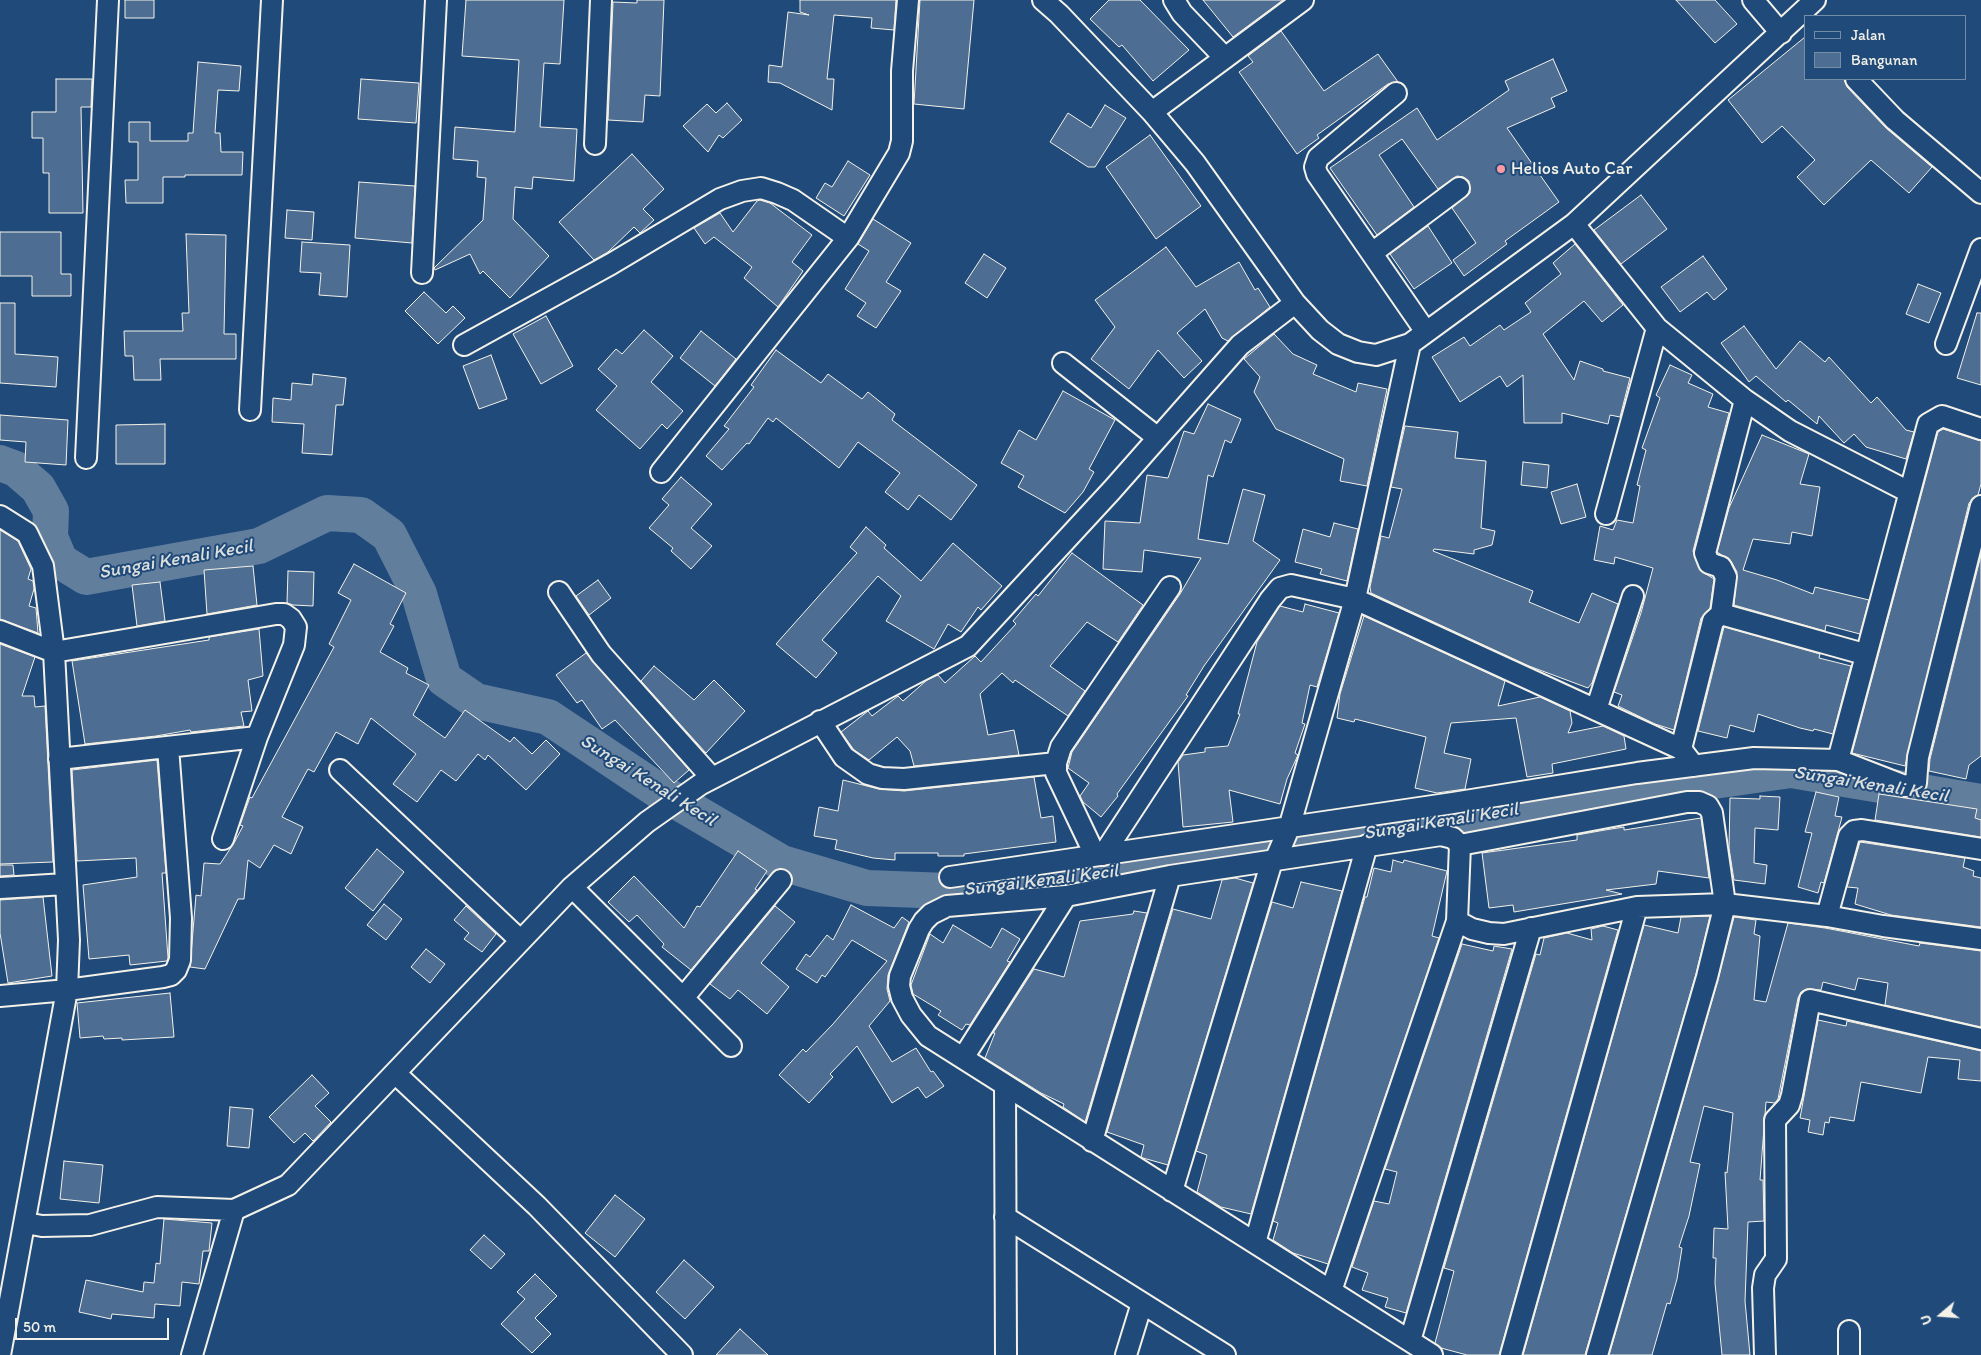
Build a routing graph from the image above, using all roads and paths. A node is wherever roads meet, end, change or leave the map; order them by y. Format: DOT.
graph roads {
  1 [pos="108,0"];
  2 [pos="272,0"];
  3 [pos="436,0"];
  4 [pos="601,0"];
  5 [pos="908,0"];
  6 [pos="1043,0"];
  7 [pos="1174,0"];
  8 [pos="1303,0"];
  9 [pos="1753,0"];
  10 [pos="1815,0"];
  11 [pos="1805,15"];
  12 [pos="1802,20"];
  13 [pos="1781,33"];
  14 [pos="1225,58"];
  15 [pos="1857,80"];
  16 [pos="1396,93"];
  17 [pos="1152,112"];
  18 [pos="595,144"];
  19 [pos="1459,188"];
  20 [pos="1981,193"];
  21 [pos="1574,224"];
  22 [pos="848,238"];
  23 [pos="1981,249"];
  24 [pos="1372,252"];
  25 [pos="422,273"];
  26 [pos="1296,304"];
  27 [pos="1657,328"];
  28 [pos="1426,332"];
  29 [pos="1410,344"];
  30 [pos="1946,344"];
  31 [pos="464,345"];
  32 [pos="1063,363"];
  33 [pos="1745,400"];
  34 [pos="250,410"];
  35 [pos="1981,429"];
  36 [pos="1158,438"];
  37 [pos="86,458"];
  38 [pos="661,472"];
  39 [pos="1909,492"];
  40 [pos="1981,506"];
  41 [pos="1606,514"];
  42 [pos="0,516"];
  43 [pos="1170,587"];
  44 [pos="559,592"];
  45 [pos="1633,596"];
  46 [pos="1355,599"];
  47 [pos="1721,614"];
  48 [pos="0,631"];
  49 [pos="54,652"];
  50 [pos="1864,654"];
  51 [pos="1596,710"];
  52 [pos="820,721"];
  53 [pos="257,737"];
  54 [pos="168,747"];
  55 [pos="1681,749"];
  56 [pos="59,759"];
  57 [pos="1838,760"];
  58 [pos="1056,763"];
  59 [pos="1694,766"];
  60 [pos="340,770"];
  61 [pos="706,781"];
  62 [pos="1287,832"];
  63 [pos="223,839"];
  64 [pos="1368,845"];
  65 [pos="1460,845"];
  66 [pos="1981,849"];
  67 [pos="1099,855"];
  68 [pos="1275,858"];
  69 [pos="1170,876"];
  70 [pos="950,877"];
  71 [pos="782,880"];
  72 [pos="65,884"];
  73 [pos="572,886"];
  74 [pos="0,888"];
  75 [pos="1066,896"];
  76 [pos="1726,904"];
  77 [pos="1637,907"];
  78 [pos="1827,916"];
  79 [pos="1457,921"];
  80 [pos="1531,928"];
  81 [pos="1981,939"];
  82 [pos="520,940"];
  83 [pos="67,990"];
  84 [pos="0,996"];
  85 [pos="683,998"];
  86 [pos="1981,1040"];
  87 [pos="731,1046"];
  88 [pos="963,1058"];
  89 [pos="395,1073"];
  90 [pos="1005,1085"];
  91 [pos="1092,1141"];
  92 [pos="1172,1190"];
  93 [pos="234,1210"];
  94 [pos="1005,1217"];
  95 [pos="26,1223"];
  96 [pos="1255,1243"];
  97 [pos="7,1290"];
  98 [pos="1331,1291"];
  99 [pos="1142,1303"];
  100 [pos="1849,1331"];
  101 [pos="1410,1341"];
  102 [pos="1009,1354"];
  103 [pos="0,1355"];
  104 [pos="192,1355"];
  105 [pos="682,1355"];
  106 [pos="1126,1355"];
  107 [pos="1225,1355"];
  108 [pos="1431,1355"];
  109 [pos="1511,1355"];
  110 [pos="1597,1355"];
  111 [pos="1765,1355"];
  112 [pos="1849,1355"];
  1 -- 37 [label="street"];
  2 -- 34 [label="street"];
  3 -- 25 [label="street"];
  4 -- 18 [label="street"];
  5 -- 22 [label="street"];
  6 -- 17 [label="street"];
  7 -- 14 [label="street"];
  8 -- 14 [label="street"];
  9 -- 13 [label="street"];
  10 -- 11 [label="street"];
  12 -- 13 [label="street"];
  13 -- 21 [label="street"];
  14 -- 17 [label="street"];
  15 -- 20 [label="street"];
  16 -- 24 [label="street"];
  17 -- 26 [label="street"];
  19 -- 24 [label="street"];
  21 -- 27 [label="street"];
  21 -- 28 [label="street"];
  22 -- 31 [label="street"];
  22 -- 38 [label="street"];
  23 -- 30 [label="street"];
  24 -- 28 [label="street"];
  26 -- 29 [label="street"];
  26 -- 36 [label="street"];
  27 -- 33 [label="street"];
  27 -- 41 [label="street"];
  28 -- 29 [label="street"];
  29 -- 46 [label="street"];
  32 -- 36 [label="street"];
  33 -- 39 [label="street"];
  33 -- 47 [label="street"];
  35 -- 39 [label="street"];
  36 -- 52 [label="street"];
  39 -- 50 [label="street"];
  40 -- 57 [label="street"];
  42 -- 49 [label="street"];
  43 -- 58 [label="street"];
  44 -- 61 [label="street"];
  45 -- 51 [label="street"];
  46 -- 51 [label="street"];
  46 -- 62 [label="street"];
  46 -- 67 [label="street"];
  47 -- 50 [label="street"];
  47 -- 55 [label="street"];
  48 -- 49 [label="street"];
  49 -- 53 [label="street"];
  49 -- 56 [label="street"];
  50 -- 57 [label="street"];
  51 -- 55 [label="street"];
  52 -- 58 [label="street"];
  52 -- 61 [label="street"];
  53 -- 54 [label="street"];
  53 -- 63 [label="street"];
  54 -- 56 [label="street"];
  54 -- 83 [label="street"];
  55 -- 59 [label="street"];
  56 -- 72 [label="street"];
  57 -- 59 [label="street"];
  58 -- 67 [label="street"];
  59 -- 62 [label="street"];
  60 -- 82 [label="street"];
  61 -- 73 [label="street"];
  62 -- 67 [label="street"];
  62 -- 68 [label="street"];
  64 -- 65 [label="street"];
  64 -- 68 [label="street"];
  64 -- 96 [label="street"];
  65 -- 76 [label="street"];
  65 -- 79 [label="street"];
  66 -- 78 [label="street"];
  67 -- 70 [label="street"];
  68 -- 69 [label="street"];
  68 -- 92 [label="street"];
  69 -- 75 [label="street"];
  69 -- 91 [label="street"];
  71 -- 85 [label="street"];
  72 -- 74 [label="street"];
  72 -- 83 [label="street"];
  73 -- 82 [label="street"];
  73 -- 85 [label="street"];
  75 -- 88 [label="street"];
  75 -- 88 [label="street"];
  76 -- 77 [label="street"];
  76 -- 78 [label="street"];
  76 -- 110 [label="street"];
  77 -- 80 [label="street"];
  77 -- 109 [label="street"];
  78 -- 81 [label="street"];
  79 -- 80 [label="street"];
  79 -- 98 [label="street"];
  80 -- 101 [label="street"];
  82 -- 89 [label="street"];
  83 -- 84 [label="street"];
  83 -- 95 [label="street"];
  85 -- 87 [label="street"];
  86 -- 111 [label="street"];
  88 -- 90 [label="street"];
  89 -- 93 [label="street"];
  89 -- 105 [label="street"];
  90 -- 91 [label="street"];
  90 -- 94 [label="street"];
  91 -- 92 [label="street"];
  92 -- 96 [label="street"];
  93 -- 95 [label="street"];
  93 -- 104 [label="street"];
  94 -- 99 [label="street"];
  94 -- 102 [label="street"];
  95 -- 97 [label="street"];
  96 -- 98 [label="street"];
  97 -- 103 [label="street"];
  98 -- 101 [label="street"];
  99 -- 106 [label="street"];
  99 -- 107 [label="street"];
  100 -- 112 [label="street"];
  101 -- 108 [label="street"];
}
